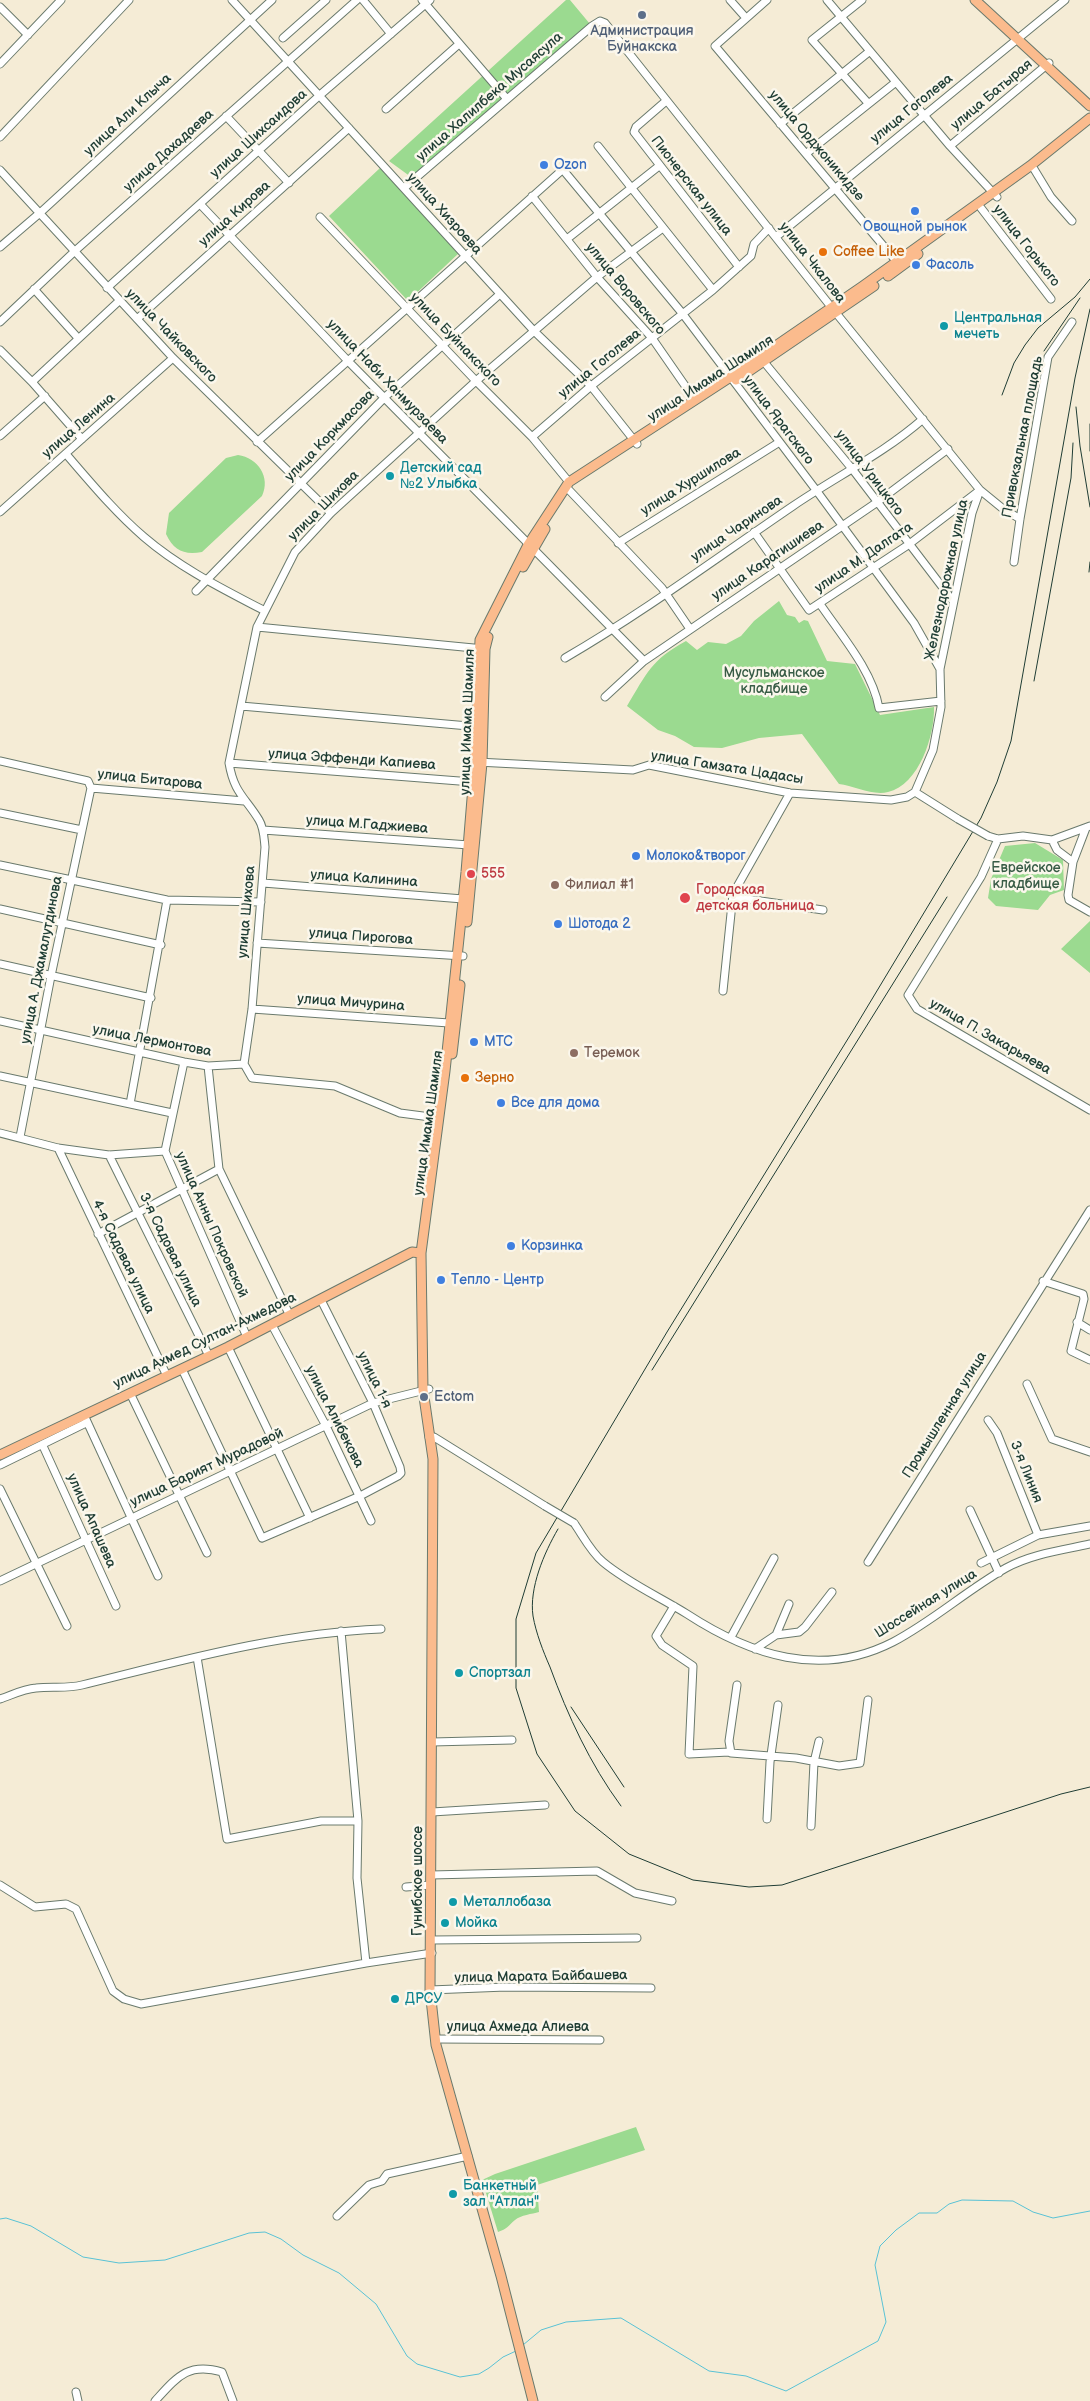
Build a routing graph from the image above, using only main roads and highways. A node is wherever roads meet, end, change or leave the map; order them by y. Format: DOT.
graph roads {
  1 [pos="975,0"];
  2 [pos="982,0"];
  3 [pos="1020,38"];
  4 [pos="1048,65"];
  5 [pos="1090,100"];
  6 [pos="1090,106"];
  7 [pos="1090,118"];
  8 [pos="1090,126"];
  9 [pos="994,195"];
  10 [pos="834,310"];
  11 [pos="731,380"];
  12 [pos="636,442"];
  13 [pos="482,649"];
  14 [pos="478,762"];
  15 [pos="460,956"];
  16 [pos="421,1254"];
  17 [pos="426,1389"];
  18 [pos="432,1437"];
  19 [pos="0,1456"];
  20 [pos="533,2401"];
  1 -- 3 [label="main road"];
  2 -- 3 [label="main road"];
  3 -- 4 [label="main road"];
  4 -- 5 [label="main road"];
  4 -- 6 [label="main road"];
  7 -- 9 [label="main road, улица Имама Шамиля"];
  8 -- 9 [label="main road, улица Имама Шамиля"];
  9 -- 10 [label="main road, улица Имама Шамиля"];
  9 -- 10 [label="main road, улица Имама Шамиля"];
  10 -- 11 [label="main road, улица Имама Шамиля"];
  10 -- 11 [label="main road, улица Имама Шамиля"];
  11 -- 12 [label="main road, улица Имама Шамиля"];
  11 -- 12 [label="main road, улица Имама Шамиля"];
  12 -- 13 [label="main road, улица Имама Шамиля"];
  13 -- 14 [label="main road, улица Имама Шамиля"];
  13 -- 14 [label="main road, улица Имама Шамиля"];
  14 -- 15 [label="main road, улица Имама Шамиля"];
  14 -- 15 [label="main road, улица Имама Шамиля"];
  15 -- 16 [label="main road, улица Имама Шамиля"];
  15 -- 17 [label="main road, улица Имама Шамиля"];
  16 -- 17 [label="main road, улица Имама Шамиля"];
  16 -- 19 [label="main road, улица Ахмед Султан-Ахмедова"];
  17 -- 18 [label="main road, улица Имама Шамиля"];
  18 -- 20 [label="main road, Гунибское шоссе"];
}
